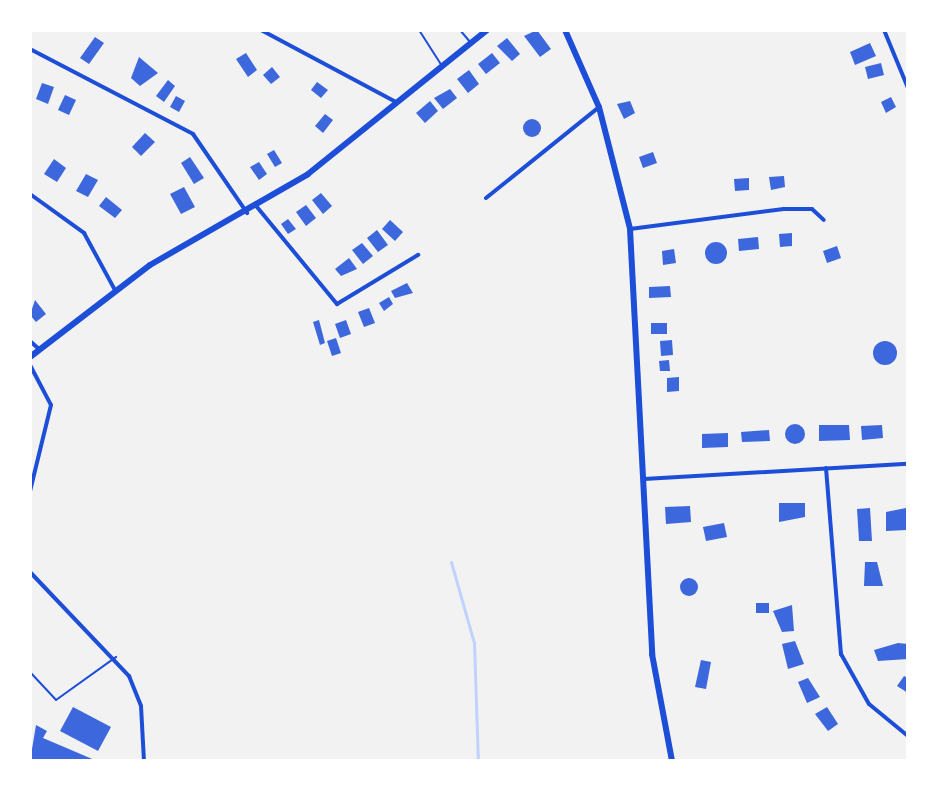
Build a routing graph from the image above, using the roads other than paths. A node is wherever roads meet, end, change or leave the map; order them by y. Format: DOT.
graph roads {
  1 [pos="261,30"];
  2 [pos="419,30"];
  3 [pos="460,30"];
  4 [pos="487,30"];
  5 [pos="565,30"];
  6 [pos="884,30"];
  7 [pos="471,43"];
  8 [pos="30,49"];
  9 [pos="442,67"];
  10 [pos="908,88"];
  11 [pos="399,103"];
  12 [pos="599,107"];
  13 [pos="30,194"];
  14 [pos="486,198"];
  15 [pos="257,207"];
  16 [pos="247,213"];
  17 [pos="824,220"];
  18 [pos="630,229"];
  19 [pos="418,255"];
  20 [pos="115,290"];
  21 [pos="30,341"];
  22 [pos="39,349"];
  23 [pos="30,357"];
  24 [pos="30,365"];
  25 [pos="908,464"];
  26 [pos="826,468"];
  27 [pos="644,479"];
  28 [pos="30,491"];
  29 [pos="30,572"];
  30 [pos="116,657"];
  31 [pos="30,672"];
  32 [pos="908,736"];
  33 [pos="144,761"];
  34 [pos="672,761"];
  1 -- 11 [label="street"];
  2 -- 9 [label="lane"];
  3 -- 7 [label="lane"];
  4 -- 7 [label="street"];
  5 -- 12 [label="street"];
  6 -- 10 [label="street"];
  7 -- 9 [label="street"];
  8 -- 16 [label="street"];
  9 -- 11 [label="street"];
  11 -- 15 [label="street"];
  12 -- 14 [label="street"];
  12 -- 18 [label="street"];
  13 -- 20 [label="street"];
  15 -- 16 [label="street"];
  15 -- 19 [label="street"];
  16 -- 20 [label="street"];
  17 -- 18 [label="street"];
  18 -- 27 [label="street"];
  20 -- 22 [label="street"];
  21 -- 22 [label="street"];
  22 -- 23 [label="street"];
  24 -- 28 [label="street"];
  25 -- 26 [label="street"];
  26 -- 27 [label="street"];
  26 -- 32 [label="street"];
  27 -- 34 [label="street"];
  29 -- 30 [label="street"];
  30 -- 31 [label="lane"];
  30 -- 33 [label="street"];
}
